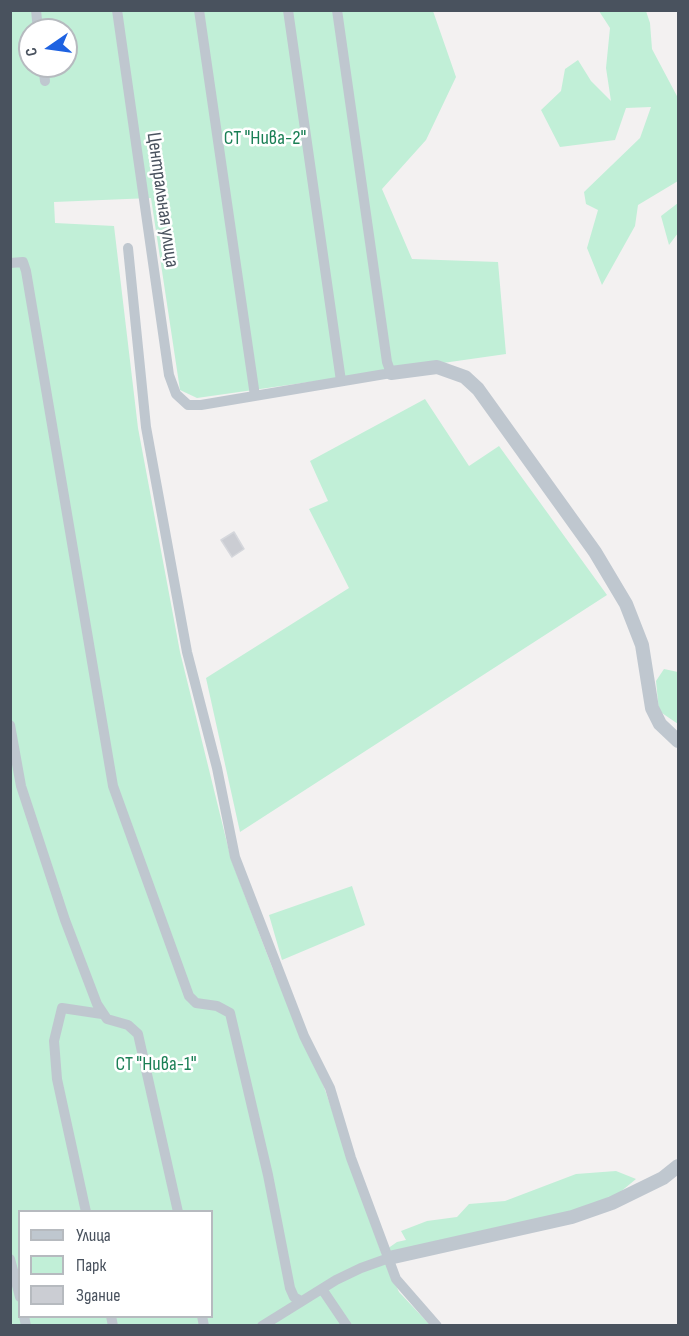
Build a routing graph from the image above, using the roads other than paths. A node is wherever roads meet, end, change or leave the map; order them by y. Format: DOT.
graph roads {
  1 [pos="117,10"];
  2 [pos="199,10"];
  3 [pos="288,10"];
  4 [pos="337,10"];
  5 [pos="45,78"];
  6 [pos="45,81"];
  7 [pos="128,248"];
  8 [pos="10,263"];
  9 [pos="391,373"];
  10 [pos="341,381"];
  11 [pos="255,396"];
  12 [pos="10,725"];
  13 [pos="678,741"];
  14 [pos="102,1014"];
  15 [pos="678,1166"];
  16 [pos="86,1210"];
  17 [pos="178,1210"];
  18 [pos="389,1258"];
  19 [pos="10,1260"];
  20 [pos="322,1289"];
  21 [pos="18,1290"];
  22 [pos="301,1301"];
  23 [pos="262,1326"];
  24 [pos="347,1326"];
  25 [pos="437,1326"];
  1 -- 11 [label="street, Центральная улица"];
  2 -- 11 [label="street"];
  3 -- 10 [label="street"];
  4 -- 9 [label="street"];
  5 -- 6 [label="street"];
  7 -- 18 [label="street"];
  8 -- 22 [label="street"];
  9 -- 10 [label="street"];
  9 -- 13 [label="street"];
  10 -- 11 [label="street"];
  12 -- 14 [label="street"];
  14 -- 16 [label="street"];
  14 -- 17 [label="street"];
  15 -- 18 [label="street"];
  18 -- 20 [label="street"];
  18 -- 25 [label="street"];
  19 -- 21 [label="street"];
  20 -- 22 [label="street"];
  20 -- 24 [label="street"];
  22 -- 23 [label="street"];
}
